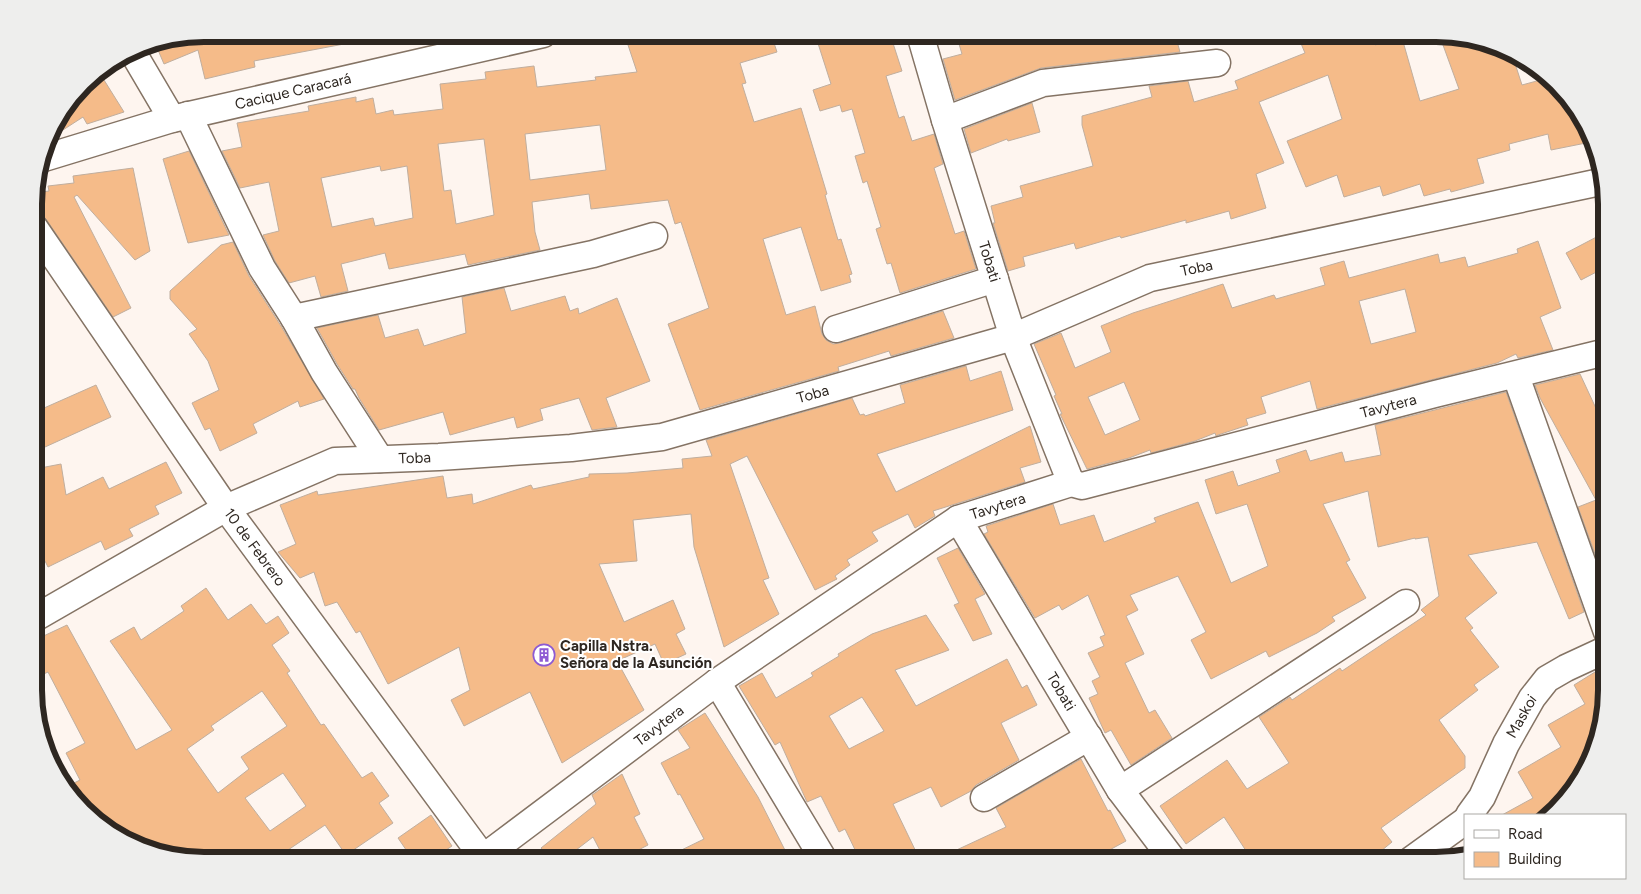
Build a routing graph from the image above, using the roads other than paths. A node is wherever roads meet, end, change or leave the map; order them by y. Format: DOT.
graph roads {
  1 [pos="922,42"];
  2 [pos="505,43"];
  3 [pos="136,58"];
  4 [pos="1217,62"];
  5 [pos="180,117"];
  6 [pos="944,120"];
  7 [pos="50,156"];
  8 [pos="1597,183"];
  9 [pos="654,236"];
  10 [pos="43,241"];
  11 [pos="996,278"];
  12 [pos="294,318"];
  13 [pos="836,328"];
  14 [pos="1013,337"];
  15 [pos="1598,354"];
  16 [pos="1516,376"];
  17 [pos="380,459"];
  18 [pos="1071,484"];
  19 [pos="226,508"];
  20 [pos="958,518"];
  21 [pos="1406,603"];
  22 [pos="1598,607"];
  23 [pos="42,614"];
  24 [pos="1598,653"];
  25 [pos="717,682"];
  26 [pos="1089,737"];
  27 [pos="1120,790"];
  28 [pos="984,798"];
  29 [pos="1470,814"];
  30 [pos="1464,823"];
  31 [pos="1166,851"];
  32 [pos="1424,851"];
  33 [pos="478,852"];
  34 [pos="493,852"];
  35 [pos="819,852"];
  1 -- 6 [label="street, Tobati"];
  2 -- 5 [label="street, Cacique Caracará"];
  3 -- 5 [label="street"];
  4 -- 6 [label="street"];
  5 -- 7 [label="street, Cacique Caracará"];
  5 -- 12 [label="street"];
  6 -- 11 [label="street, Tobati"];
  8 -- 14 [label="street, Toba"];
  9 -- 12 [label="street"];
  10 -- 19 [label="street, 10 de Febrero"];
  11 -- 13 [label="street"];
  11 -- 14 [label="street, Tobati"];
  12 -- 17 [label="street"];
  14 -- 17 [label="street, Toba"];
  14 -- 18 [label="street, Tobati"];
  15 -- 16 [label="street, Tavytera"];
  16 -- 18 [label="street, Tavytera"];
  16 -- 22 [label="street"];
  17 -- 19 [label="street, Toba"];
  18 -- 20 [label="street, Tavytera"];
  19 -- 23 [label="street, Toba"];
  19 -- 33 [label="street, 10 de Febrero"];
  20 -- 25 [label="street, Tavytera"];
  20 -- 26 [label="street, Tobati"];
  21 -- 27 [label="street"];
  24 -- 29 [label="street, Maskoi"];
  25 -- 34 [label="street, Tavytera"];
  25 -- 35 [label="street"];
  26 -- 27 [label="street, Tobati"];
  26 -- 28 [label="street"];
  27 -- 31 [label="street, Tobati"];
  30 -- 32 [label="street"];
}
